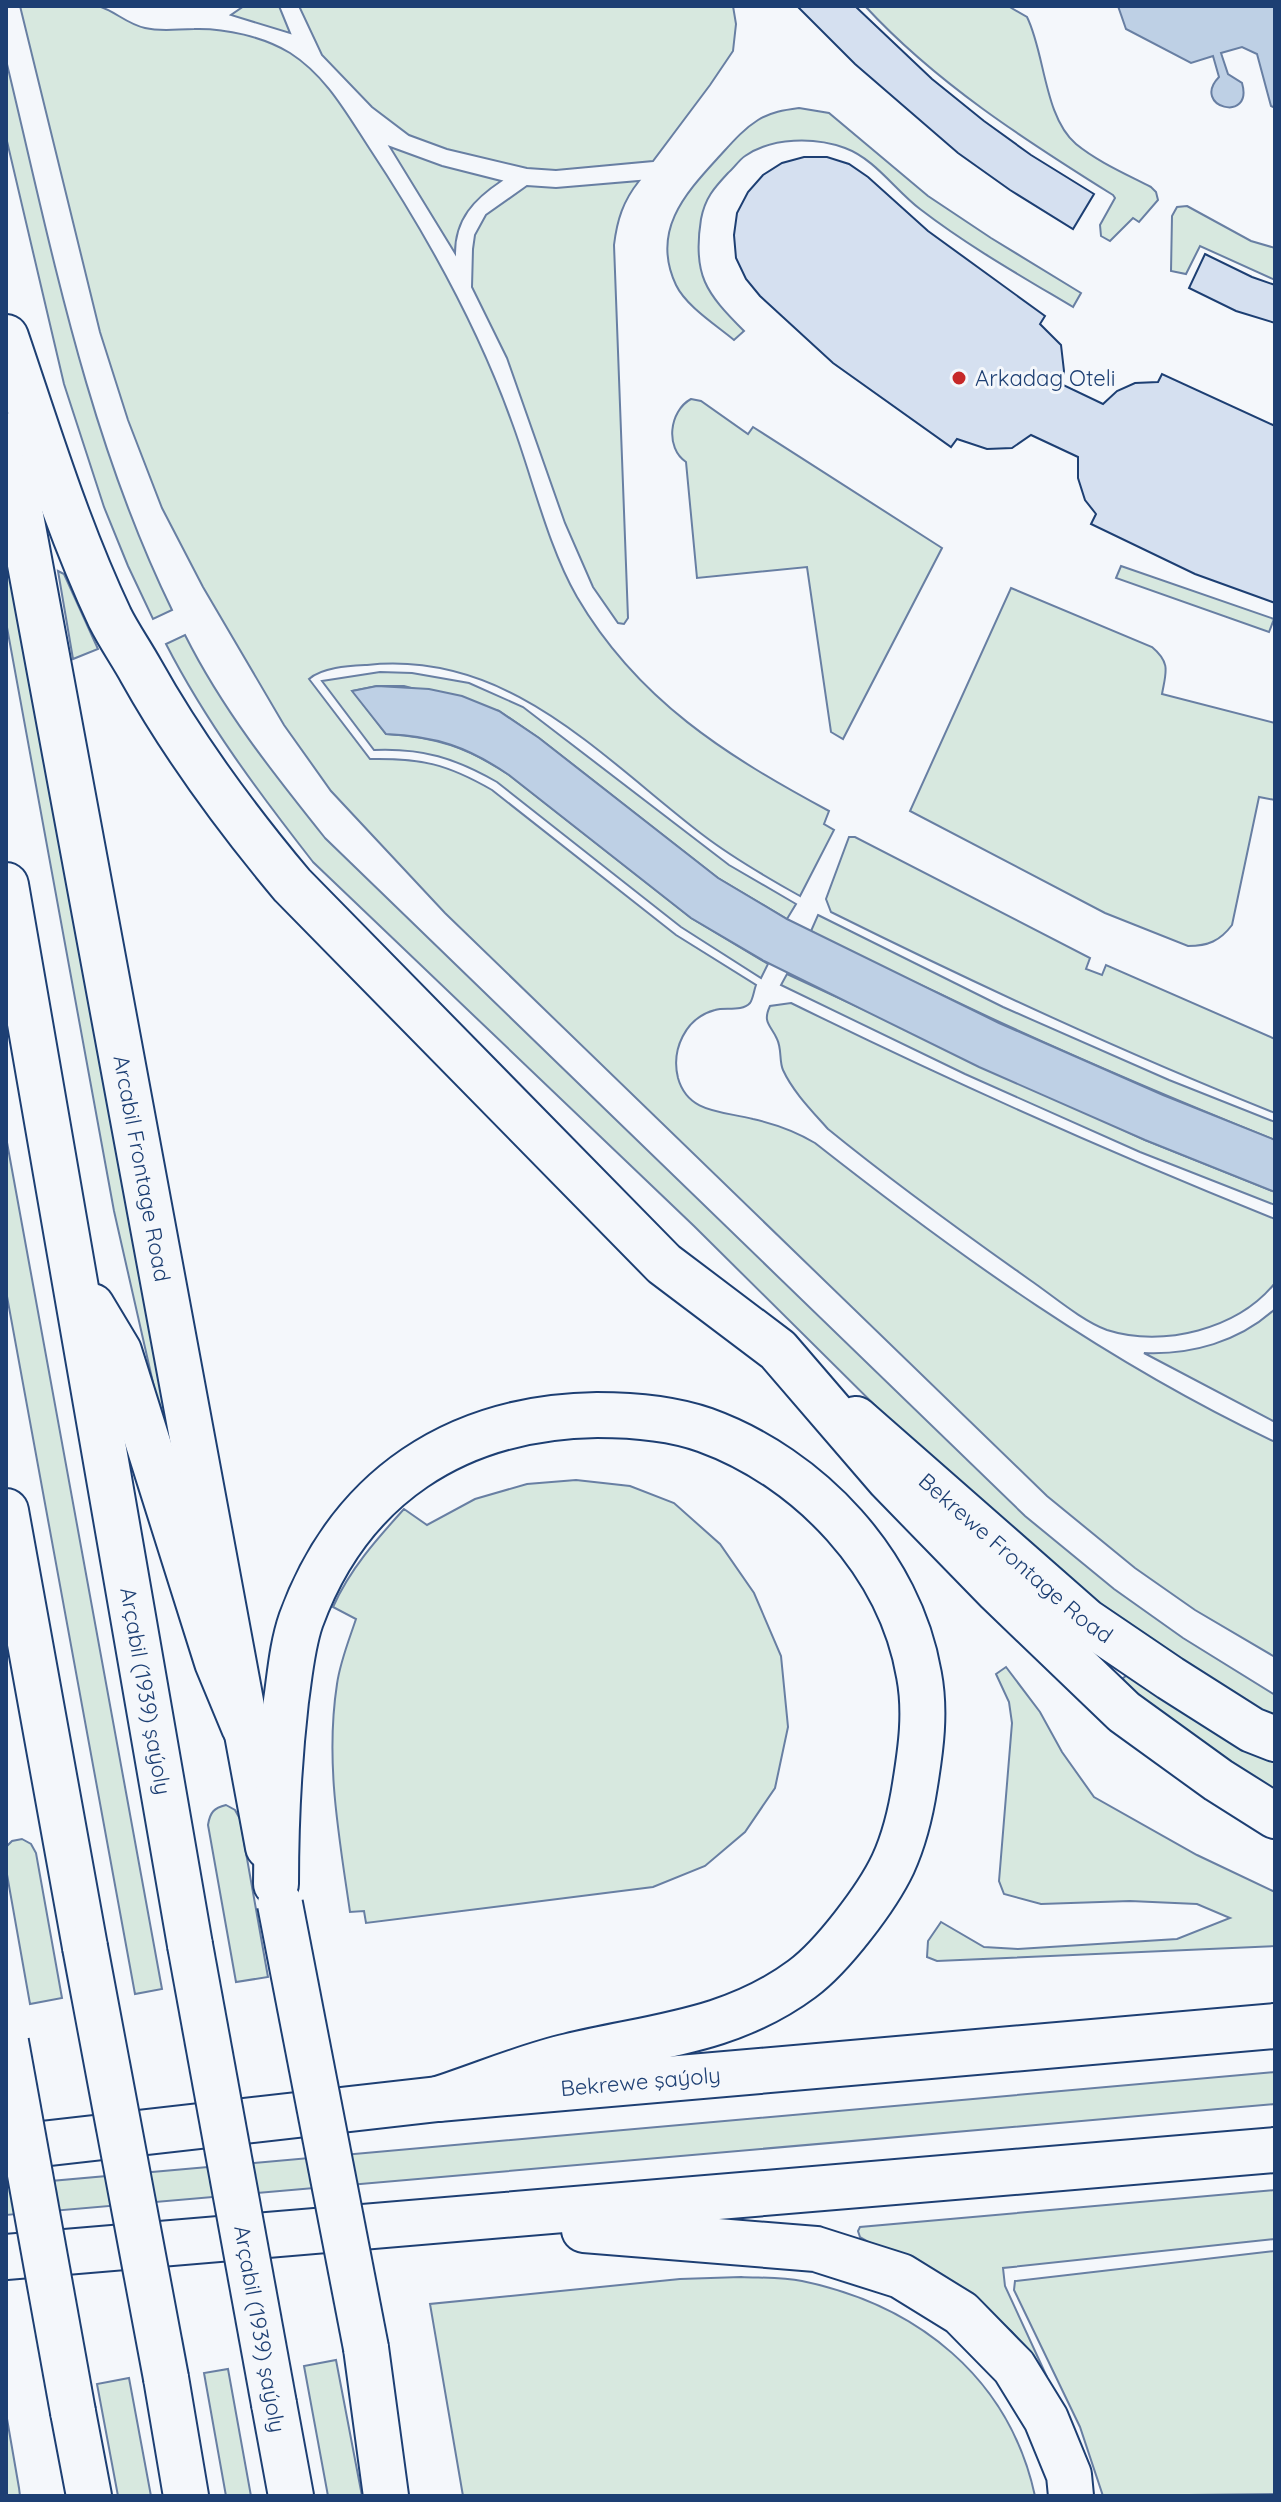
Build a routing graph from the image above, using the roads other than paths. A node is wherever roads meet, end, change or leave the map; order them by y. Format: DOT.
graph roads {
  1 [pos="6,337"];
  2 [pos="6,435"];
  3 [pos="6,885"];
  4 [pos="77,1282"];
  5 [pos="778,1350"];
  6 [pos="6,1511"];
  7 [pos="244,1727"];
  8 [pos="1275,1739"];
  9 [pos="1275,1816"];
  10 [pos="278,1894"];
  11 [pos="1275,2026"];
  12 [pos="6,2042"];
  13 [pos="438,2099"];
  14 [pos="6,2148"];
  15 [pos="1275,2150"];
  16 [pos="458,2220"];
  17 [pos="6,2257"];
  18 [pos="89,2496"];
  19 [pos="186,2496"];
  20 [pos="291,2496"];
  21 [pos="386,2496"];
  22 [pos="1071,2496"];
  1 -- 5 [label="main road"];
  2 -- 7 [label="main road, Arcabil Frontage Road"];
  3 -- 4 [label="main road, Arçabil (1939) şaýoly"];
  4 -- 7 [label="main road"];
  4 -- 20 [label="main road, Arçabil (1939) şaýoly, bridge"];
  5 -- 8 [label="main road, Bekrewe Frontage Road"];
  5 -- 9 [label="main road"];
  6 -- 19 [label="main road, bridge"];
  7 -- 10 [label="main road, Arcabil Frontage Road"];
  10 -- 13 [label="main road"];
  10 -- 21 [label="main road, bridge"];
  11 -- 13 [label="main road, Bekrewe şaýoly"];
  12 -- 18 [label="main road, bridge"];
  13 -- 14 [label="main road, Bekrewe şaýoly"];
  15 -- 16 [label="main road"];
  16 -- 17 [label="main road"];
  16 -- 22 [label="main road"];
}
